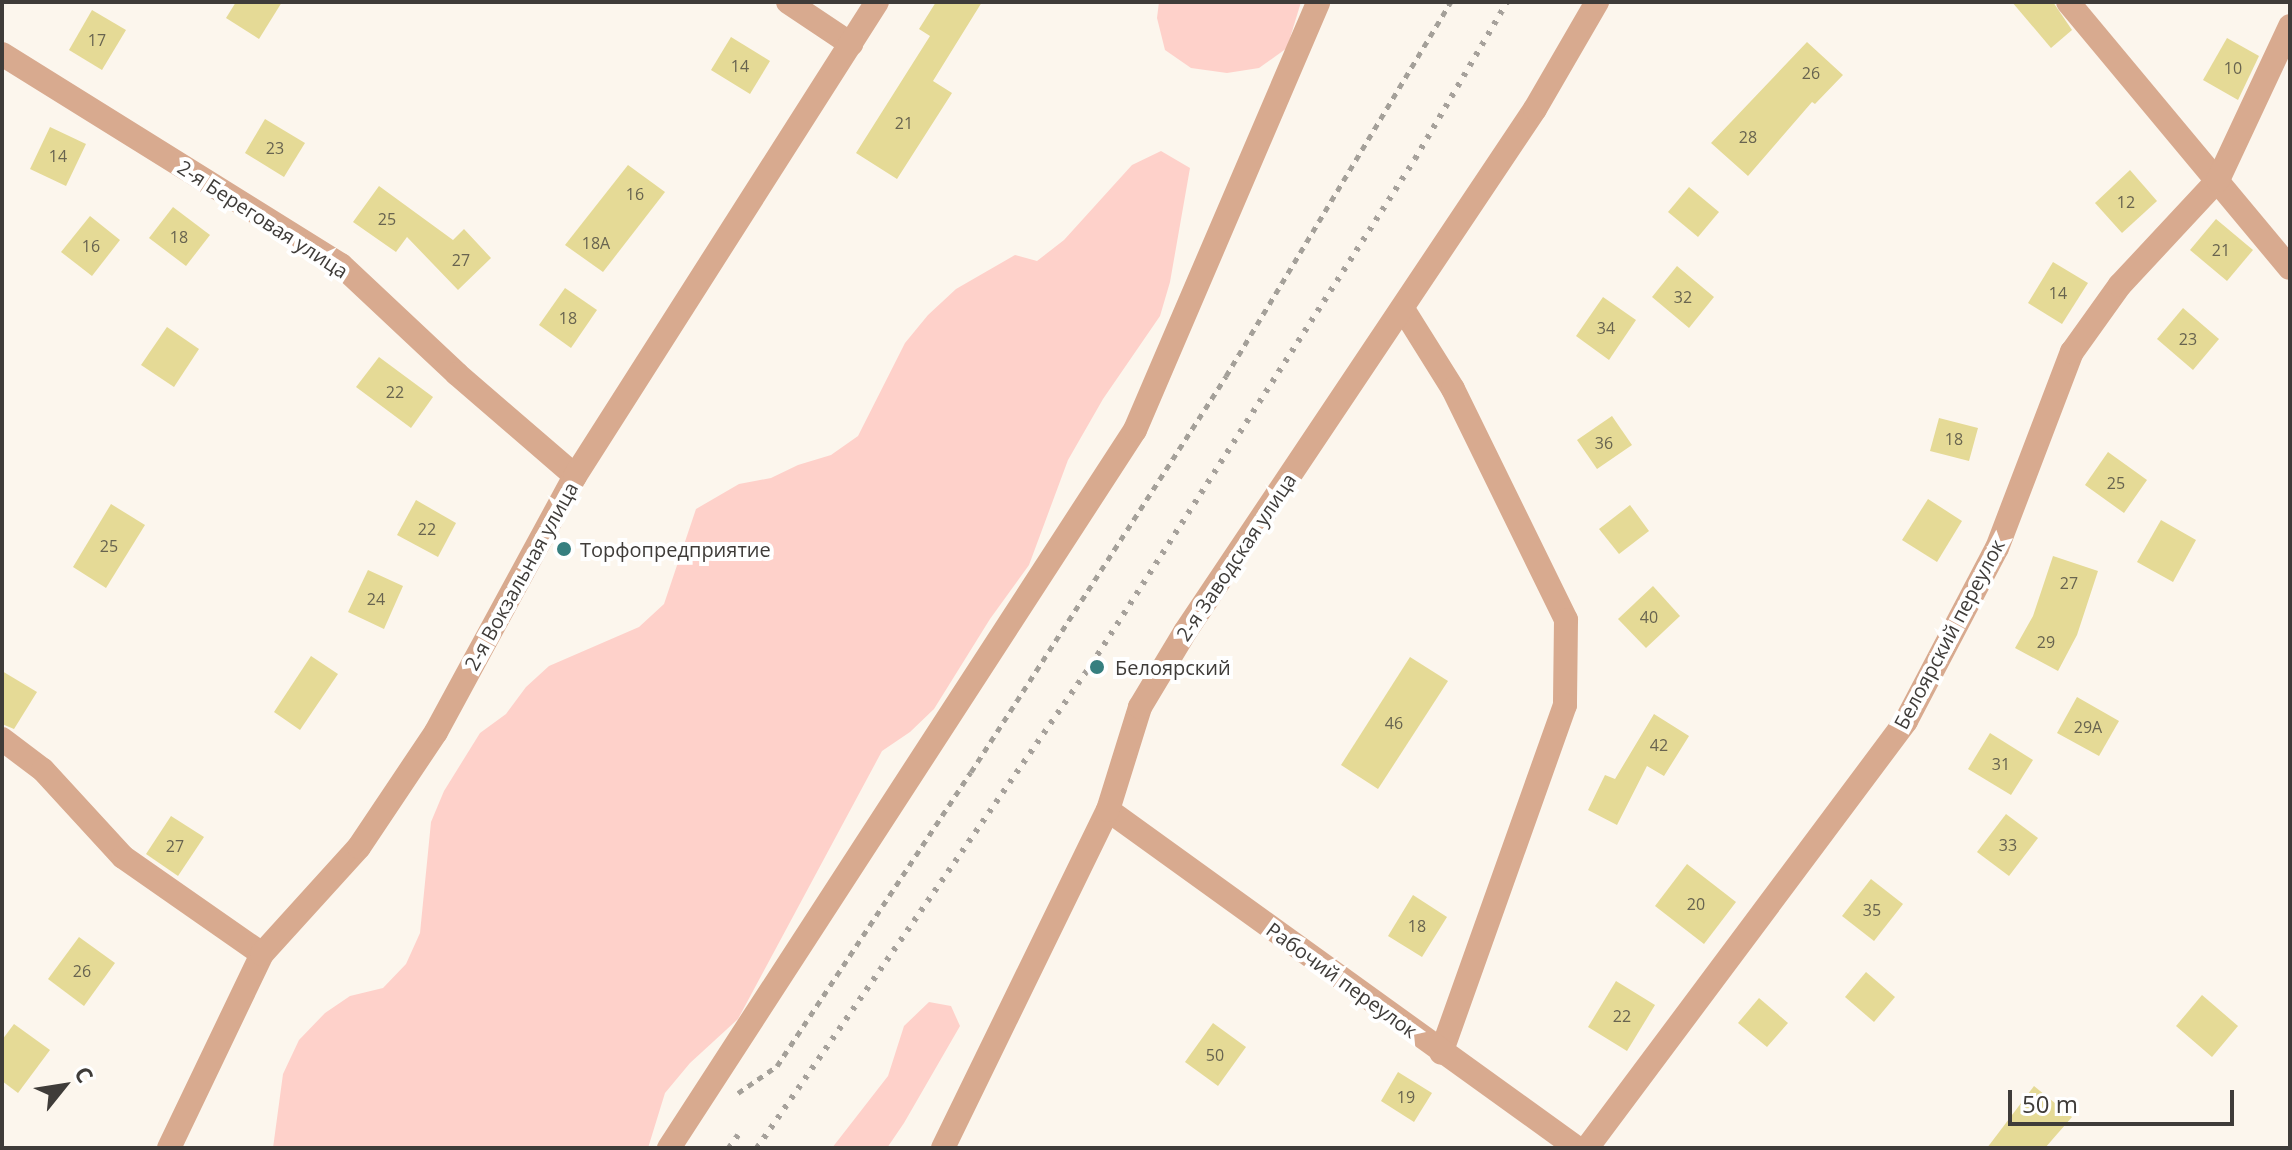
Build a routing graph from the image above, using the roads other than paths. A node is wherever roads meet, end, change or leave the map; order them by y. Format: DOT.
graph roads {
  1 [pos="788,2"];
  2 [pos="877,2"];
  3 [pos="1318,2"];
  4 [pos="1597,2"];
  5 [pos="2068,2"];
  6 [pos="2290,26"];
  7 [pos="851,44"];
  8 [pos="2,54"];
  9 [pos="2218,180"];
  10 [pos="2290,268"];
  11 [pos="1403,309"];
  12 [pos="575,476"];
  13 [pos="2,739"];
  14 [pos="1108,810"];
  15 [pos="262,954"];
  16 [pos="1441,1053"];
  17 [pos="169,1148"];
  18 [pos="669,1148"];
  19 [pos="943,1148"];
  20 [pos="1577,1148"];
  21 [pos="1587,1148"];
  1 -- 7 [label="street"];
  2 -- 7 [label="street, 2-я Вокзальная улица"];
  3 -- 18 [label="street"];
  4 -- 11 [label="street, 2-я Заводская улица"];
  5 -- 9 [label="street"];
  6 -- 9 [label="street, Белоярский переулок"];
  7 -- 12 [label="street, 2-я Вокзальная улица"];
  8 -- 12 [label="street, 2-я Береговая улица"];
  9 -- 10 [label="street"];
  9 -- 21 [label="street, Белоярский переулок"];
  11 -- 14 [label="street, 2-я Заводская улица"];
  11 -- 16 [label="street"];
  12 -- 15 [label="street, 2-я Вокзальная улица"];
  13 -- 15 [label="street"];
  14 -- 16 [label="street, Рабочий переулок"];
  14 -- 19 [label="street, 2-я Заводская улица"];
  15 -- 17 [label="street, 2-я Вокзальная улица"];
  16 -- 20 [label="street, Рабочий переулок"];
}
